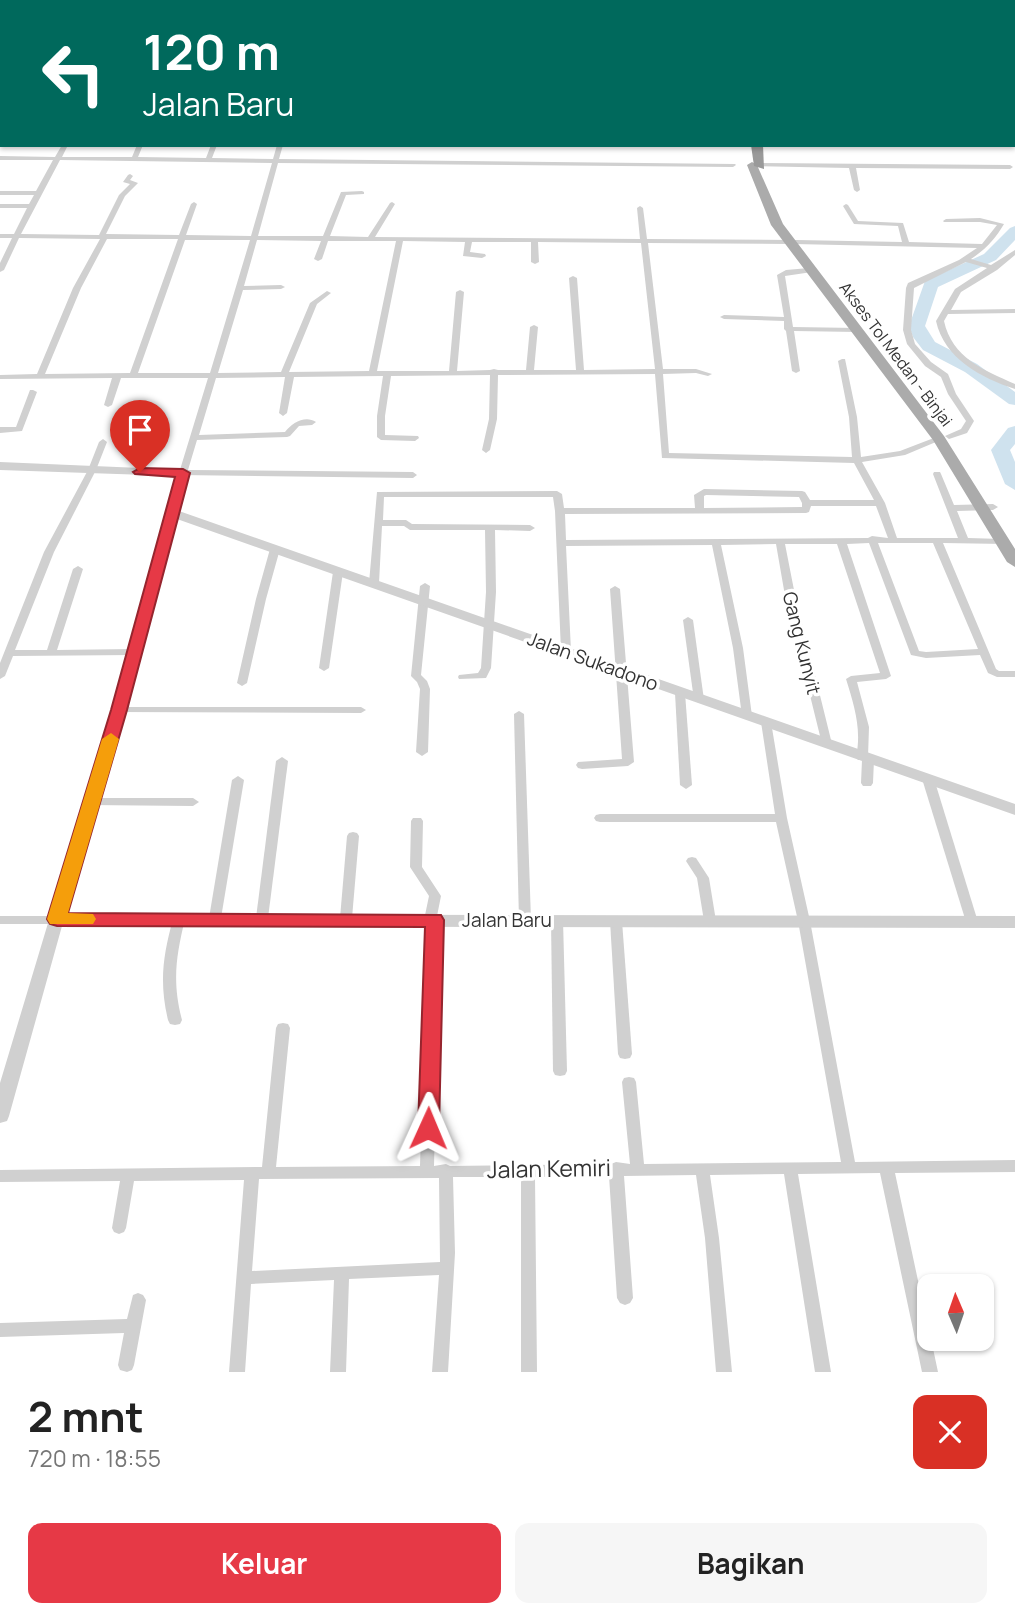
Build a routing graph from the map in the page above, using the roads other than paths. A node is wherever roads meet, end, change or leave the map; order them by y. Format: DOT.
graph roads {
  1 [pos="64,147"];
  2 [pos="139,147"];
  3 [pos="213,147"];
  4 [pos="279,147"];
  5 [pos="749,147"];
  6 [pos="757,147"];
  7 [pos="0,158"];
  8 [pos="58,159"];
  9 [pos="134,160"];
  10 [pos="208,160"];
  11 [pos="276,160"];
  12 [pos="733,165"];
  13 [pos="756,165"];
  14 [pos="852,166"];
  15 [pos="1010,167"];
  16 [pos="130,176"];
  17 [pos="857,190"];
  18 [pos="0,193"];
  19 [pos="38,193"];
  20 [pos="362,193"];
  21 [pos="194,204"];
  22 [pos="392,204"];
  23 [pos="0,206"];
  24 [pos="31,206"];
  25 [pos="846,206"];
  26 [pos="640,208"];
  27 [pos="946,221"];
  28 [pos="0,236"];
  29 [pos="17,236"];
  30 [pos="104,236"];
  31 [pos="183,237"];
  32 [pos="253,237"];
  33 [pos="327,238"];
  34 [pos="370,239"];
  35 [pos="400,239"];
  36 [pos="469,240"];
  37 [pos="534,240"];
  38 [pos="643,241"];
  39 [pos="793,242"];
  40 [pos="906,243"];
  41 [pos="981,246"];
  42 [pos="1015,252"];
  43 [pos="482,256"];
  44 [pos="318,259"];
  45 [pos="967,260"];
  46 [pos="535,262"];
  47 [pos="1002,263"];
  48 [pos="1015,265"];
  49 [pos="1,267"];
  50 [pos="992,268"];
  51 [pos="809,270"];
  52 [pos="573,278"];
  53 [pos="281,287"];
  54 [pos="240,288"];
  55 [pos="460,292"];
  56 [pos="327,293"];
  57 [pos="836,298"];
  58 [pos="1015,311"];
  59 [pos="948,312"];
  60 [pos="723,317"];
  61 [pos="787,319"];
  62 [pos="534,327"];
  63 [pos="788,329"];
  64 [pos="857,330"];
  65 [pos="842,361"];
  66 [pos="530,370"];
  67 [pos="453,371"];
  68 [pos="494,371"];
  69 [pos="580,371"];
  70 [pos="659,371"];
  71 [pos="796,371"];
  72 [pos="287,374"];
  73 [pos="387,374"];
  74 [pos="708,374"];
  75 [pos="372,375"];
  76 [pos="40,376"];
  77 [pos="213,376"];
  78 [pos="0,377"];
  79 [pos="117,377"];
  80 [pos="133,377"];
  81 [pos="1015,387"];
  82 [pos="33,393"];
  83 [pos="108,405"];
  84 [pos="283,414"];
  85 [pos="312,422"];
  86 [pos="0,430"];
  87 [pos="194,438"];
  88 [pos="415,438"];
  89 [pos="944,438"];
  90 [pos="103,442"];
  91 [pos="486,450"];
  92 [pos="857,460"];
  93 [pos="0,466"];
  94 [pos="92,470"];
  95 [pos="183,473"];
  96 [pos="937,474"];
  97 [pos="413,475"];
  98 [pos="807,503"];
  99 [pos="880,503"];
  100 [pos="987,507"];
  101 [pos="951,508"];
  102 [pos="700,510"];
  103 [pos="560,511"];
  104 [pos="172,513"];
  105 [pos="379,523"];
  106 [pos="491,528"];
  107 [pos="530,528"];
  108 [pos="872,539"];
  109 [pos="893,539"];
  110 [pos="841,540"];
  111 [pos="937,540"];
  112 [pos="964,540"];
  113 [pos="716,541"];
  114 [pos="780,541"];
  115 [pos="1009,542"];
  116 [pos="562,543"];
  117 [pos="275,549"];
  118 [pos="1015,562"];
  119 [pos="78,569"];
  120 [pos="338,572"];
  121 [pos="374,583"];
  122 [pos="425,586"];
  123 [pos="615,589"];
  124 [pos="424,601"];
  125 [pos="688,620"];
  126 [pos="489,624"];
  127 [pos="566,651"];
  128 [pos="51,652"];
  129 [pos="133,652"];
  130 [pos="982,652"];
  131 [pos="10,653"];
  132 [pos="324,668"];
  133 [pos="622,672"];
  134 [pos="1015,674"];
  135 [pos="0,676"];
  136 [pos="463,677"];
  137 [pos="242,683"];
  138 [pos="680,692"];
  139 [pos="699,699"];
  140 [pos="119,710"];
  141 [pos="361,710"];
  142 [pos="519,714"];
  143 [pos="747,716"];
  144 [pos="766,722"];
  145 [pos="827,744"];
  146 [pos="422,752"];
  147 [pos="865,758"];
  148 [pos="282,761"];
  149 [pos="582,765"];
  150 [pos="238,779"];
  151 [pos="929,782"];
  152 [pos="867,783"];
  153 [pos="686,785"];
  154 [pos="92,802"];
  155 [pos="193,802"];
  156 [pos="1015,810"];
  157 [pos="600,818"];
  158 [pos="781,818"];
  159 [pos="417,821"];
  160 [pos="353,836"];
  161 [pos="692,861"];
  162 [pos="215,918"];
  163 [pos="262,918"];
  164 [pos="346,918"];
  165 [pos="57,919"];
  166 [pos="178,919"];
  167 [pos="0,920"];
  168 [pos="432,920"];
  169 [pos="525,920"];
  170 [pos="557,920"];
  171 [pos="616,921"];
  172 [pos="710,921"];
  173 [pos="804,921"];
  174 [pos="972,922"];
  175 [pos="1015,922"];
  176 [pos="175,1020"];
  177 [pos="283,1028"];
  178 [pos="625,1054"];
  179 [pos="560,1071"];
  180 [pos="629,1082"];
  181 [pos="1,1108"];
  182 [pos="849,1166"];
  183 [pos="886,1166"];
  184 [pos="1015,1166"];
  185 [pos="616,1168"];
  186 [pos="637,1168"];
  187 [pos="790,1168"];
  188 [pos="528,1169"];
  189 [pos="702,1169"];
  190 [pos="446,1170"];
  191 [pos="427,1171"];
  192 [pos="268,1174"];
  193 [pos="128,1175"];
  194 [pos="252,1175"];
  195 [pos="0,1176"];
  196 [pos="119,1228"];
  197 [pos="447,1268"];
  198 [pos="342,1275"];
  199 [pos="244,1278"];
  200 [pos="625,1298"];
  201 [pos="138,1300"];
  202 [pos="133,1326"];
  203 [pos="0,1330"];
  204 [pos="126,1365"];
  205 [pos="237,1372"];
  206 [pos="338,1372"];
  207 [pos="440,1372"];
  208 [pos="529,1372"];
  209 [pos="724,1372"];
  210 [pos="823,1372"];
  211 [pos="930,1372"];
  1 -- 8 [label="street"];
  2 -- 9 [label="street"];
  3 -- 10 [label="street"];
  4 -- 11 [label="street"];
  5 -- 13 [label="highway"];
  6 -- 13 [label="highway"];
  7 -- 8 [label="street"];
  8 -- 9 [label="street"];
  8 -- 19 [label="street"];
  9 -- 10 [label="street"];
  10 -- 11 [label="street"];
  11 -- 12 [label="street"];
  11 -- 32 [label="street"];
  13 -- 14 [label="street"];
  13 -- 39 [label="main road, Akses Tol Medan - Binjai"];
  14 -- 15 [label="street"];
  14 -- 17 [label="street"];
  16 -- 30 [label="street"];
  18 -- 19 [label="street"];
  19 -- 24 [label="street"];
  20 -- 33 [label="street"];
  21 -- 31 [label="street"];
  22 -- 34 [label="street"];
  23 -- 24 [label="street"];
  24 -- 29 [label="street"];
  25 -- 40 [label="street"];
  26 -- 38 [label="street"];
  27 -- 41 [label="street"];
  28 -- 29 [label="street"];
  29 -- 30 [label="street"];
  29 -- 49 [label="street"];
  30 -- 31 [label="street"];
  30 -- 76 [label="street"];
  31 -- 32 [label="street"];
  31 -- 80 [label="street"];
  32 -- 33 [label="street"];
  32 -- 54 [label="street"];
  33 -- 34 [label="street"];
  33 -- 44 [label="street"];
  34 -- 35 [label="street"];
  35 -- 36 [label="street"];
  35 -- 75 [label="street"];
  36 -- 37 [label="street"];
  36 -- 43 [label="street"];
  37 -- 38 [label="street"];
  37 -- 46 [label="street"];
  38 -- 39 [label="street"];
  38 -- 70 [label="street"];
  39 -- 40 [label="street"];
  39 -- 51 [label="main road, Akses Tol Medan - Binjai"];
  39 -- 57 [label="main road, Akses Tol Medan - Binjai"];
  40 -- 41 [label="street"];
  41 -- 45 [label="street"];
  42 -- 47 [label="street"];
  45 -- 50 [label="street"];
  45 -- 89 [label="street"];
  47 -- 48 [label="street"];
  47 -- 50 [label="street"];
  50 -- 59 [label="street"];
  51 -- 57 [label="main road, Akses Tol Medan - Binjai"];
  51 -- 61 [label="street"];
  52 -- 69 [label="street"];
  53 -- 54 [label="street"];
  54 -- 77 [label="street"];
  55 -- 67 [label="street"];
  56 -- 72 [label="street"];
  57 -- 64 [label="main road, Akses Tol Medan - Binjai"];
  57 -- 89 [label="main road, Akses Tol Medan - Binjai"];
  58 -- 59 [label="street"];
  59 -- 81 [label="street"];
  60 -- 61 [label="street"];
  61 -- 63 [label="street"];
  62 -- 66 [label="street"];
  63 -- 64 [label="street"];
  63 -- 71 [label="street"];
  64 -- 89 [label="main road, Akses Tol Medan - Binjai"];
  65 -- 92 [label="street"];
  66 -- 68 [label="street"];
  66 -- 69 [label="street"];
  67 -- 68 [label="street"];
  67 -- 73 [label="street"];
  68 -- 91 [label="street"];
  69 -- 70 [label="street"];
  70 -- 74 [label="street"];
  70 -- 92 [label="street"];
  72 -- 75 [label="street"];
  72 -- 77 [label="street"];
  72 -- 84 [label="street"];
  73 -- 75 [label="street"];
  73 -- 88 [label="street"];
  76 -- 78 [label="street"];
  76 -- 79 [label="street"];
  77 -- 80 [label="street"];
  77 -- 87 [label="street"];
  79 -- 80 [label="street"];
  79 -- 83 [label="street"];
  82 -- 86 [label="street"];
  85 -- 87 [label="street"];
  87 -- 95 [label="street"];
  89 -- 92 [label="street"];
  89 -- 100 [label="main road, Akses Tol Medan - Binjai"];
  90 -- 94 [label="street"];
  92 -- 99 [label="street"];
  93 -- 94 [label="street"];
  94 -- 95 [label="street"];
  94 -- 131 [label="street"];
  95 -- 97 [label="street"];
  95 -- 104 [label="street"];
  96 -- 101 [label="street"];
  98 -- 99 [label="street"];
  98 -- 102 [label="street"];
  98 -- 102 [label="street"];
  99 -- 109 [label="street"];
  100 -- 101 [label="street"];
  100 -- 115 [label="main road, Akses Tol Medan - Binjai"];
  101 -- 112 [label="street"];
  102 -- 103 [label="street"];
  103 -- 105 [label="street"];
  103 -- 116 [label="street"];
  104 -- 117 [label="street, Jalan Sukadono"];
  104 -- 129 [label="street"];
  105 -- 106 [label="street"];
  105 -- 121 [label="street"];
  106 -- 107 [label="street"];
  106 -- 126 [label="street"];
  108 -- 109 [label="street"];
  108 -- 110 [label="street"];
  108 -- 130 [label="street"];
  109 -- 111 [label="street"];
  110 -- 114 [label="street"];
  110 -- 147 [label="street"];
  111 -- 112 [label="street"];
  111 -- 130 [label="street"];
  112 -- 115 [label="street"];
  113 -- 114 [label="street"];
  113 -- 116 [label="street"];
  113 -- 143 [label="street"];
  114 -- 145 [label="street, Gang Kunyit"];
  115 -- 118 [label="main road, Akses Tol Medan - Binjai"];
  116 -- 127 [label="street"];
  117 -- 120 [label="street, Jalan Sukadono"];
  117 -- 137 [label="street"];
  119 -- 128 [label="street"];
  120 -- 121 [label="street, Jalan Sukadono"];
  120 -- 132 [label="street"];
  121 -- 124 [label="street, Jalan Sukadono"];
  122 -- 124 [label="street"];
  123 -- 133 [label="street"];
  124 -- 126 [label="street, Jalan Sukadono"];
  124 -- 146 [label="street"];
  125 -- 139 [label="street"];
  126 -- 127 [label="street, Jalan Sukadono"];
  126 -- 136 [label="street"];
  127 -- 133 [label="street, Jalan Sukadono"];
  128 -- 129 [label="street"];
  128 -- 131 [label="street"];
  129 -- 140 [label="street"];
  130 -- 134 [label="street"];
  131 -- 135 [label="street"];
  133 -- 138 [label="street, Jalan Sukadono"];
  133 -- 149 [label="street"];
  138 -- 139 [label="street, Jalan Sukadono"];
  138 -- 153 [label="street"];
  139 -- 143 [label="street, Jalan Sukadono"];
  140 -- 141 [label="street"];
  140 -- 154 [label="street"];
  142 -- 169 [label="street"];
  143 -- 144 [label="street, Jalan Sukadono"];
  144 -- 145 [label="street, Jalan Sukadono"];
  144 -- 158 [label="street"];
  145 -- 147 [label="street, Jalan Sukadono"];
  147 -- 151 [label="street, Jalan Sukadono"];
  147 -- 152 [label="street"];
  148 -- 163 [label="street"];
  150 -- 162 [label="street"];
  151 -- 156 [label="street, Jalan Sukadono"];
  151 -- 174 [label="street"];
  154 -- 155 [label="street"];
  154 -- 165 [label="street"];
  157 -- 158 [label="street"];
  158 -- 173 [label="street"];
  159 -- 168 [label="street"];
  160 -- 164 [label="street"];
  161 -- 172 [label="street"];
  162 -- 163 [label="street, Jalan Baru"];
  162 -- 166 [label="street, Jalan Baru"];
  163 -- 164 [label="street, Jalan Baru"];
  164 -- 168 [label="street, Jalan Baru"];
  165 -- 166 [label="street, Jalan Baru"];
  165 -- 167 [label="street, Jalan Baru"];
  165 -- 181 [label="street"];
  166 -- 176 [label="street"];
  168 -- 169 [label="street, Jalan Baru"];
  168 -- 191 [label="street"];
  169 -- 170 [label="street, Jalan Baru"];
  170 -- 171 [label="street, Jalan Baru"];
  170 -- 179 [label="street"];
  171 -- 172 [label="street, Jalan Baru"];
  171 -- 178 [label="street"];
  172 -- 173 [label="street, Jalan Baru"];
  173 -- 174 [label="street, Jalan Baru"];
  173 -- 182 [label="street"];
  174 -- 175 [label="street, Jalan Baru"];
  177 -- 192 [label="street"];
  180 -- 186 [label="street"];
  182 -- 183 [label="street, Jalan Kemiri"];
  182 -- 187 [label="street, Jalan Kemiri"];
  183 -- 184 [label="street, Jalan Kemiri"];
  183 -- 211 [label="street"];
  185 -- 186 [label="street, Jalan Kemiri"];
  185 -- 188 [label="street, Jalan Kemiri"];
  185 -- 200 [label="street"];
  186 -- 189 [label="street, Jalan Kemiri"];
  187 -- 189 [label="street, Jalan Kemiri"];
  187 -- 210 [label="street"];
  188 -- 190 [label="street, Jalan Kemiri"];
  188 -- 208 [label="street"];
  189 -- 209 [label="street"];
  190 -- 191 [label="street, Jalan Kemiri"];
  190 -- 197 [label="street"];
  191 -- 192 [label="street, Jalan Kemiri"];
  192 -- 194 [label="street, Jalan Kemiri"];
  193 -- 194 [label="street, Jalan Kemiri"];
  193 -- 195 [label="street, Jalan Kemiri"];
  193 -- 196 [label="street"];
  194 -- 199 [label="street"];
  197 -- 198 [label="street"];
  197 -- 207 [label="street"];
  198 -- 199 [label="street"];
  198 -- 206 [label="street"];
  199 -- 205 [label="street"];
  201 -- 202 [label="street"];
  202 -- 203 [label="street"];
  202 -- 204 [label="street"];
}
